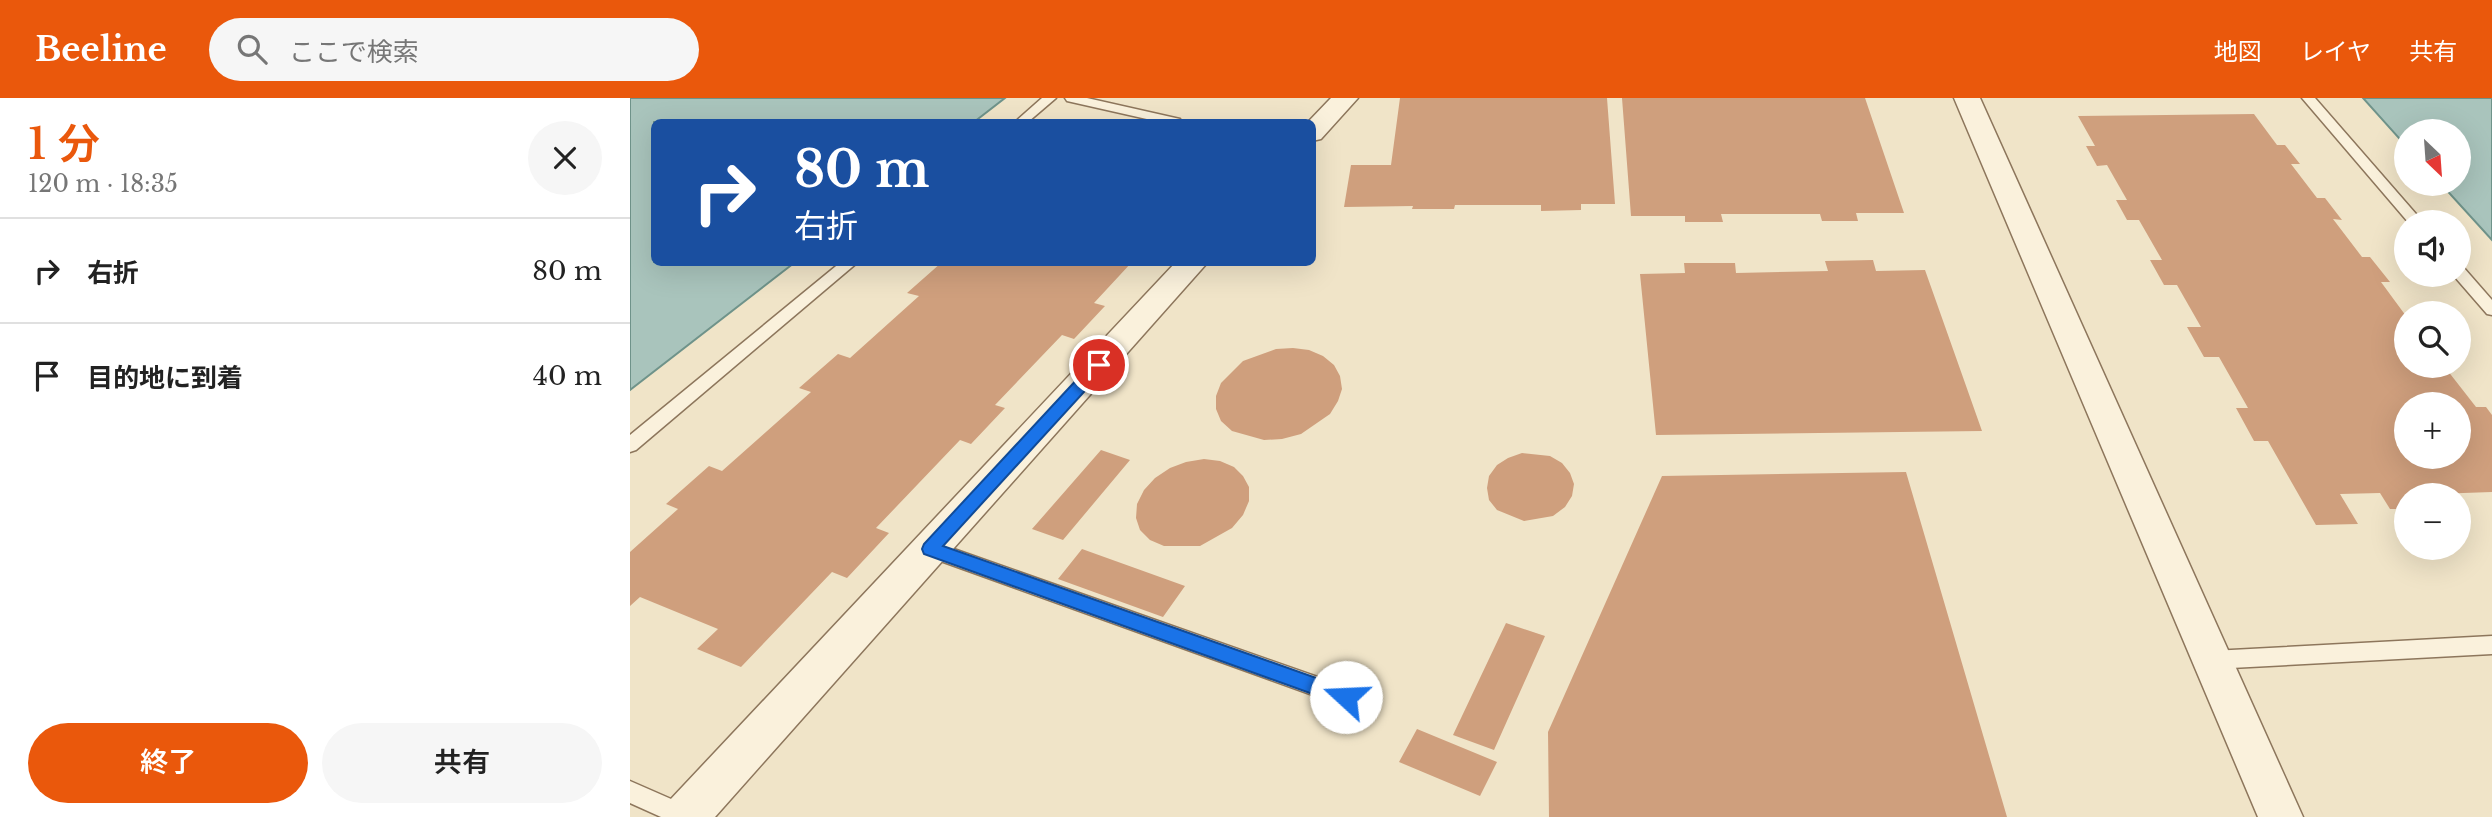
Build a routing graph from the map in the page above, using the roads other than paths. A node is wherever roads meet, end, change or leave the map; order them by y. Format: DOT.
graph roads {
  1 [pos="1050,98"];
  2 [pos="1071,98"];
  3 [pos="1345,98"];
  4 [pos="1967,98"];
  5 [pos="2308,98"];
  6 [pos="1025,119"];
  7 [pos="1162,119"];
  8 [pos="1316,129"];
  9 [pos="2406,210"];
  10 [pos="846,266"];
  11 [pos="1189,266"];
  12 [pos="2471,286"];
  13 [pos="2492,310"];
  14 [pos="630,445"];
  15 [pos="930,549"];
  16 [pos="2492,645"];
  17 [pos="2213,660"];
  18 [pos="1346,697"];
  19 [pos="630,792"];
  20 [pos="685,817"];
  21 [pos="2281,817"];
  1 -- 6 [label="lane"];
  2 -- 7 [label="lane"];
  3 -- 8 [label="street"];
  4 -- 17 [label="street"];
  5 -- 9 [label="lane"];
  10 -- 14 [label="lane"];
  11 -- 15 [label="street"];
  12 -- 13 [label="lane"];
  15 -- 18 [label="lane"];
  15 -- 20 [label="street"];
  16 -- 17 [label="lane"];
  17 -- 21 [label="street"];
  19 -- 20 [label="lane"];
}
